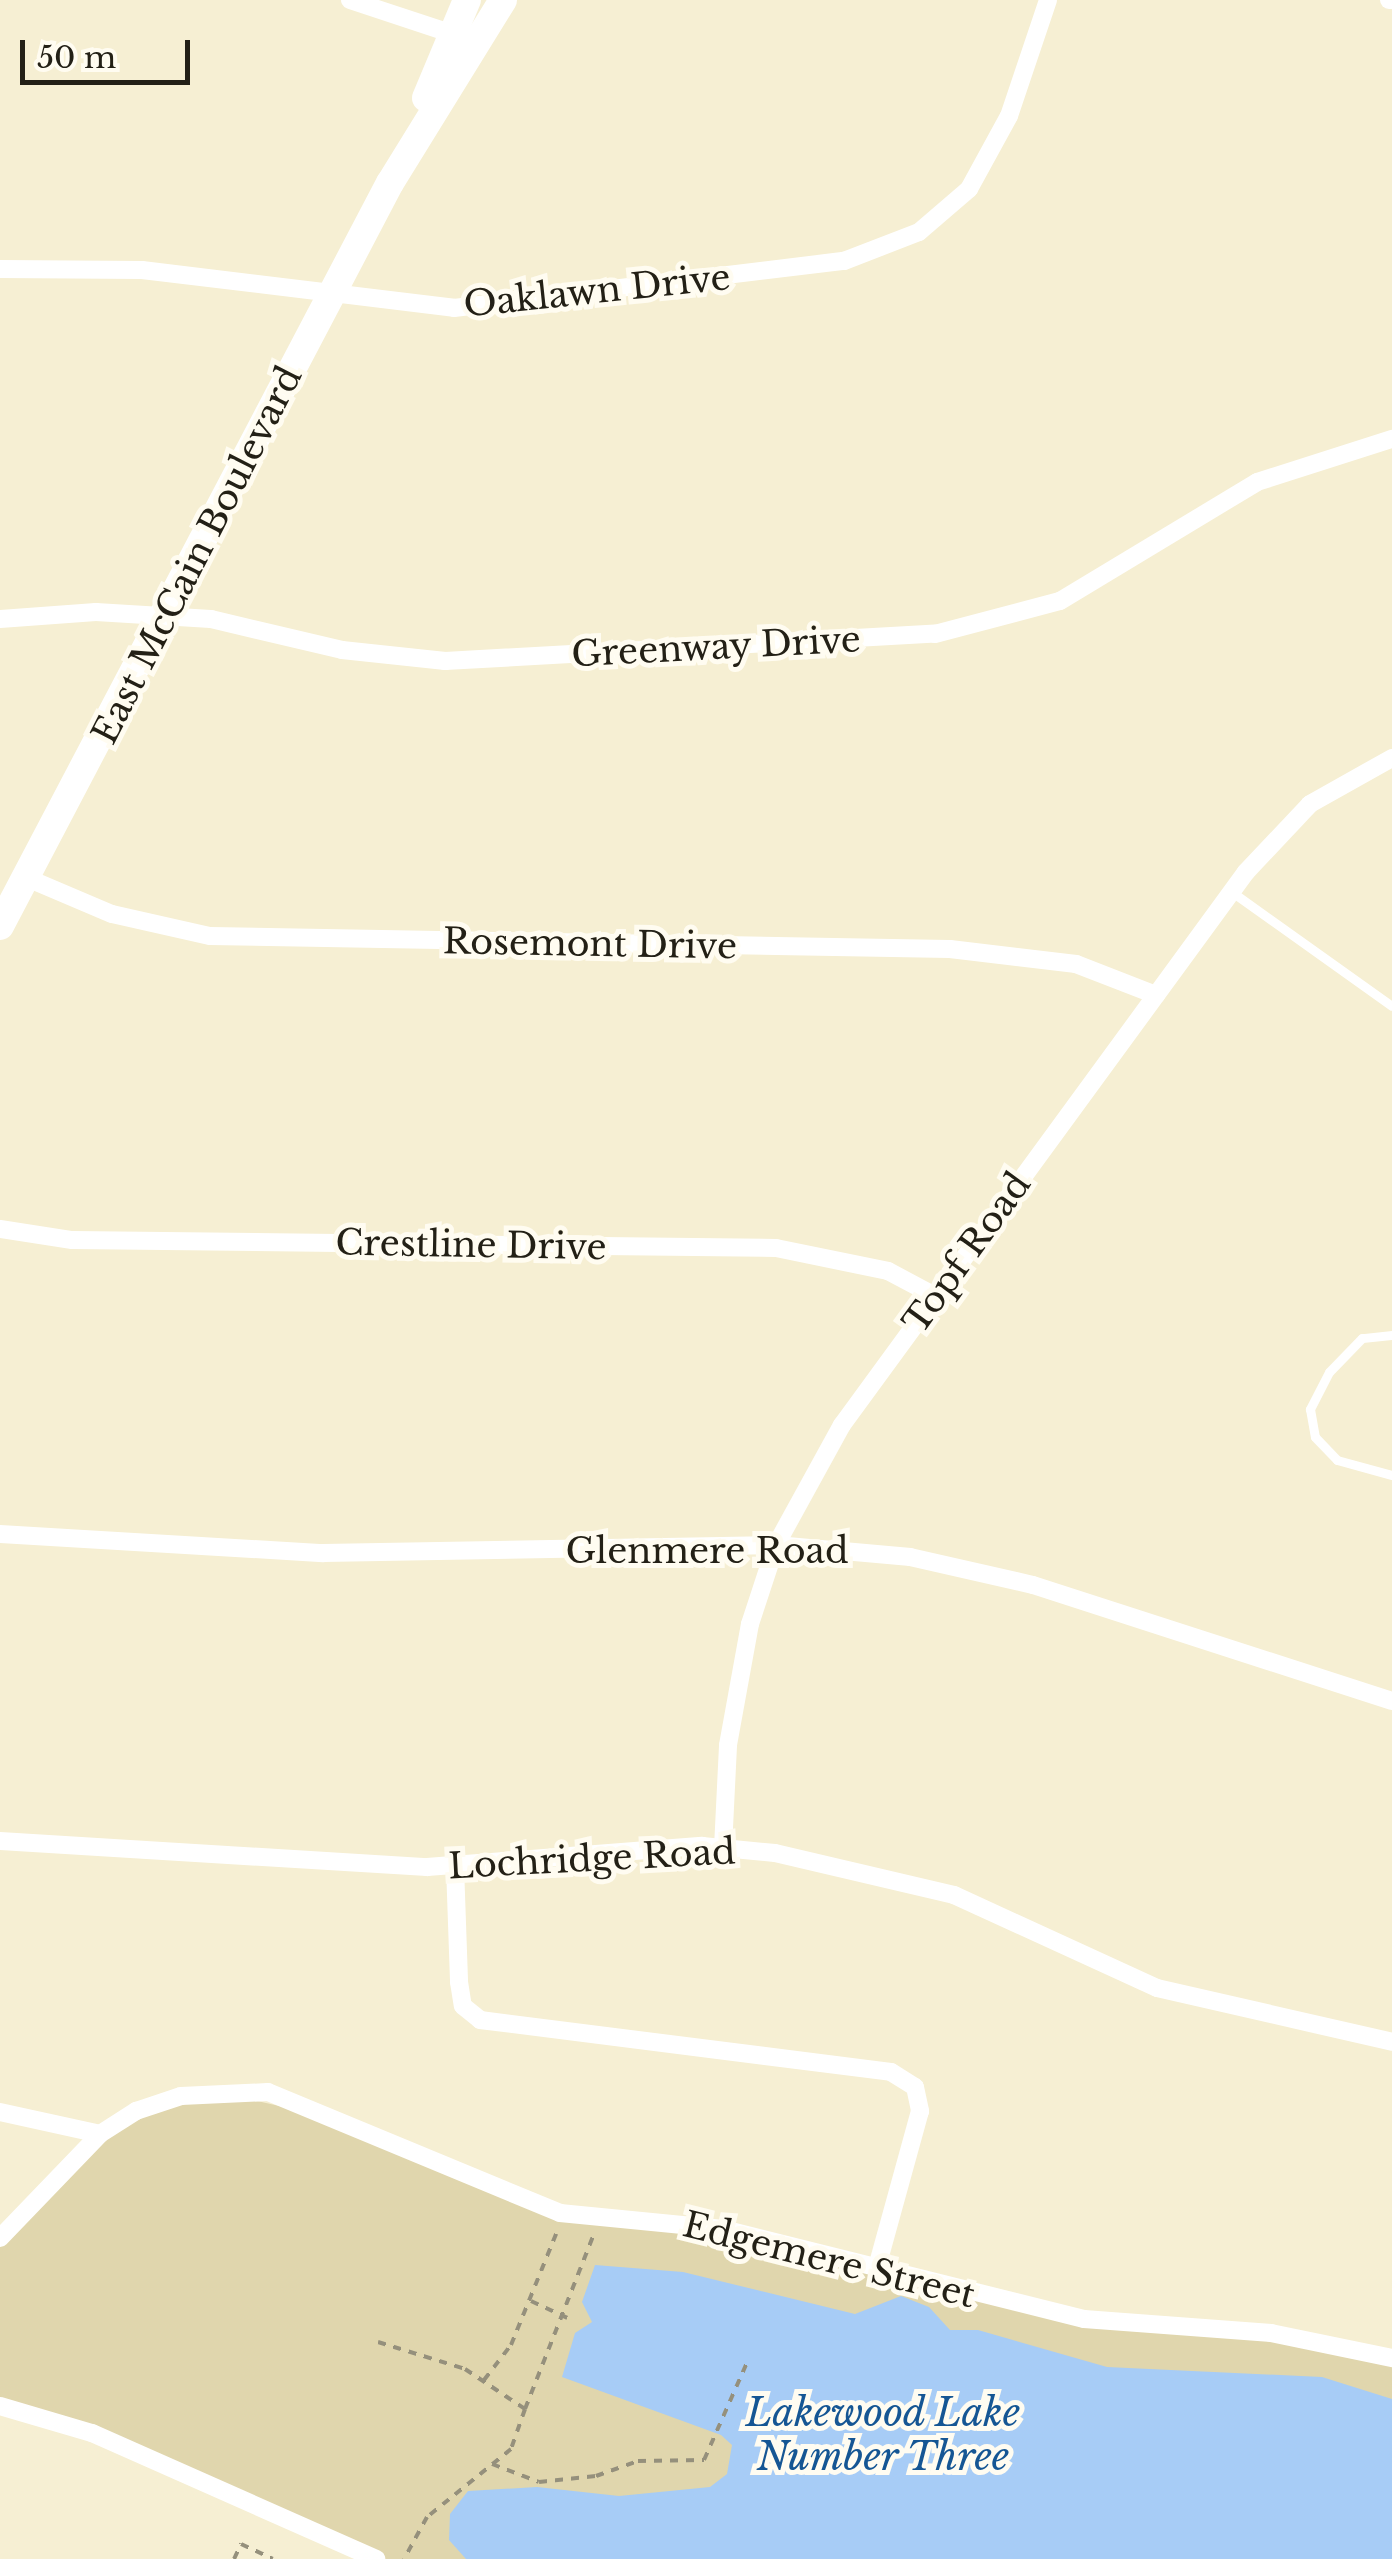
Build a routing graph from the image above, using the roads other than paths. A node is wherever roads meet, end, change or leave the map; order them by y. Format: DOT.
graph roads {
  1 [pos="350,0"];
  2 [pos="467,0"];
  3 [pos="503,0"];
  4 [pos="1048,0"];
  5 [pos="453,34"];
  6 [pos="390,183"];
  7 [pos="0,268"];
  8 [pos="332,295"];
  9 [pos="1392,439"];
  10 [pos="165,616"];
  11 [pos="0,619"];
  12 [pos="1392,758"];
  13 [pos="27,878"];
  14 [pos="1231,892"];
  15 [pos="0,926"];
  16 [pos="1156,995"];
  17 [pos="1392,1006"];
  18 [pos="0,1229"];
  19 [pos="935,1296"];
  20 [pos="1392,1335"];
  21 [pos="1392,1475"];
  22 [pos="0,1534"];
  23 [pos="776,1546"];
  24 [pos="1392,1701"];
  25 [pos="0,1842"];
  26 [pos="723,1848"];
  27 [pos="455,1866"];
  28 [pos="1392,2042"];
  29 [pos="0,2112"];
  30 [pos="100,2134"];
  31 [pos="0,2238"];
  32 [pos="876,2266"];
  33 [pos="1392,2358"];
  34 [pos="0,2406"];
  35 [pos="376,2559"];
  1 -- 5 [label="street"];
  2 -- 5 [label="main road, East McCain Boulevard"];
  3 -- 6 [label="main road, East McCain Boulevard"];
  4 -- 8 [label="street, Oaklawn Drive"];
  5 -- 6 [label="main road, East McCain Boulevard"];
  6 -- 8 [label="main road, East McCain Boulevard"];
  7 -- 8 [label="street, Oaklawn Drive"];
  8 -- 10 [label="main road, East McCain Boulevard"];
  9 -- 10 [label="street, Greenway Drive"];
  10 -- 11 [label="street, Greenway Drive"];
  10 -- 13 [label="main road, East McCain Boulevard"];
  12 -- 14 [label="street, Topf Road"];
  13 -- 15 [label="main road, East McCain Boulevard"];
  13 -- 16 [label="street, Rosemont Drive"];
  14 -- 16 [label="street, Topf Road"];
  14 -- 17 [label="lane"];
  16 -- 19 [label="street, Topf Road"];
  18 -- 19 [label="street, Crestline Drive"];
  19 -- 23 [label="street, Topf Road"];
  20 -- 21 [label="lane"];
  22 -- 23 [label="street, Glenmere Road"];
  23 -- 24 [label="street, Glenmere Road"];
  23 -- 26 [label="street, Topf Road"];
  25 -- 27 [label="street, Lochridge Road"];
  26 -- 27 [label="street, Lochridge Road"];
  26 -- 28 [label="street, Lochridge Road"];
  27 -- 32 [label="street"];
  29 -- 30 [label="street"];
  30 -- 31 [label="street, Edgemere Street"];
  30 -- 32 [label="street, Edgemere Street"];
  32 -- 33 [label="street, Edgemere Street"];
  34 -- 35 [label="street"];
}
